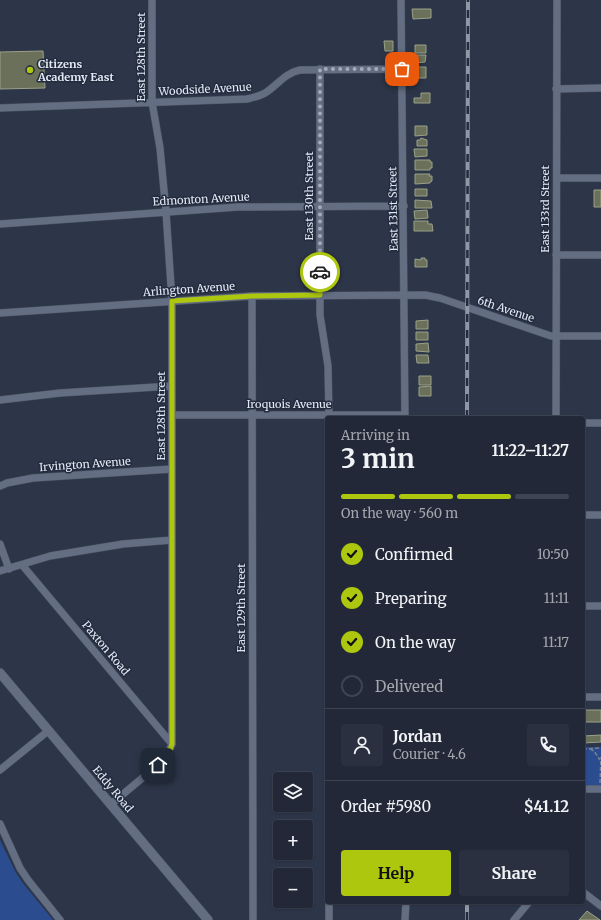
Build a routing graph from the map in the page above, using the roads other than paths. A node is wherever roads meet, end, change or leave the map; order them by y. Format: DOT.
graph roads {
  1 [pos="152,0"];
  2 [pos="401,0"];
  3 [pos="557,0"];
  4 [pos="320,69"];
  5 [pos="402,69"];
  6 [pos="601,88"];
  7 [pos="556,89"];
  8 [pos="152,102"];
  9 [pos="0,108"];
  10 [pos="556,178"];
  11 [pos="601,178"];
  12 [pos="404,206"];
  13 [pos="320,207"];
  14 [pos="166,212"];
  15 [pos="0,224"];
  16 [pos="556,255"];
  17 [pos="601,255"];
  18 [pos="320,295"];
  19 [pos="405,295"];
  20 [pos="252,296"];
  21 [pos="172,301"];
  22 [pos="0,313"];
  23 [pos="556,336"];
  24 [pos="601,336"];
  25 [pos="172,386"];
  26 [pos="0,400"];
  27 [pos="172,414"];
  28 [pos="252,414"];
  29 [pos="329,416"];
  30 [pos="405,416"];
  31 [pos="556,416"];
  32 [pos="601,423"];
  33 [pos="585,424"];
  34 [pos="172,469"];
  35 [pos="0,486"];
  36 [pos="585,515"];
  37 [pos="601,515"];
  38 [pos="172,540"];
  39 [pos="0,544"];
  40 [pos="23,566"];
  41 [pos="9,569"];
  42 [pos="0,571"];
  43 [pos="585,606"];
  44 [pos="601,606"];
  45 [pos="0,673"];
  46 [pos="585,697"];
  47 [pos="601,697"];
  48 [pos="48,731"];
  49 [pos="172,744"];
  50 [pos="0,770"];
  51 [pos="601,786"];
  52 [pos="585,789"];
  53 [pos="110,805"];
  54 [pos="0,824"];
  55 [pos="585,894"];
  56 [pos="329,904"];
  57 [pos="406,904"];
  58 [pos="527,904"];
  59 [pos="601,906"];
  60 [pos="60,920"];
  61 [pos="208,920"];
  62 [pos="253,920"];
  63 [pos="329,920"];
  64 [pos="406,920"];
  65 [pos="514,920"];
  1 -- 8 [label="street, East 128th Street"];
  2 -- 5 [label="street, East 131st Street"];
  3 -- 7 [label="street, East 133rd Street"];
  4 -- 5 [label="street, Woodside Avenue"];
  4 -- 8 [label="street, Woodside Avenue"];
  4 -- 13 [label="street, East 130th Street"];
  5 -- 12 [label="street, East 131st Street"];
  6 -- 7 [label="street"];
  7 -- 10 [label="street, East 133rd Street"];
  8 -- 9 [label="street, Woodside Avenue"];
  8 -- 14 [label="street, East 128th Street"];
  10 -- 11 [label="street"];
  10 -- 16 [label="street, East 133rd Street"];
  12 -- 13 [label="street, Edmonton Avenue"];
  12 -- 19 [label="street, East 131st Street"];
  13 -- 14 [label="street, Edmonton Avenue"];
  13 -- 18 [label="street, East 130th Street"];
  14 -- 15 [label="street, Edmonton Avenue"];
  14 -- 21 [label="street, East 128th Street"];
  16 -- 17 [label="street"];
  16 -- 23 [label="street, East 133rd Street"];
  18 -- 19 [label="street, Arlington Avenue"];
  18 -- 20 [label="street, Arlington Avenue"];
  18 -- 29 [label="street, East 130th Street"];
  19 -- 23 [label="street, 6th Avenue"];
  19 -- 30 [label="street, East 131st Street"];
  20 -- 21 [label="street, Arlington Avenue"];
  20 -- 28 [label="street, East 129th Street"];
  21 -- 22 [label="street, Arlington Avenue"];
  21 -- 25 [label="street, East 128th Street"];
  23 -- 24 [label="street, 6th Avenue"];
  23 -- 31 [label="street, East 133rd Street"];
  25 -- 26 [label="street"];
  25 -- 27 [label="street, East 128th Street"];
  27 -- 28 [label="street, Iroquois Avenue"];
  27 -- 34 [label="street, East 128th Street"];
  28 -- 29 [label="street, Iroquois Avenue"];
  28 -- 62 [label="street, East 129th Street"];
  29 -- 30 [label="street, Iroquois Avenue"];
  32 -- 33 [label="street"];
  34 -- 35 [label="street, Irvington Avenue"];
  34 -- 38 [label="street, East 128th Street"];
  36 -- 37 [label="street"];
  38 -- 40 [label="street"];
  38 -- 49 [label="street, East 128th Street"];
  39 -- 41 [label="street"];
  40 -- 41 [label="street"];
  40 -- 49 [label="street, Paxton Road"];
  41 -- 42 [label="street"];
  43 -- 44 [label="street"];
  45 -- 48 [label="street, Eddy Road"];
  46 -- 47 [label="street"];
  48 -- 50 [label="street"];
  48 -- 53 [label="street, Eddy Road"];
  49 -- 53 [label="street, East 128th Street"];
  51 -- 52 [label="street"];
  53 -- 61 [label="street, Eddy Road"];
  54 -- 60 [label="street"];
  55 -- 59 [label="street"];
  56 -- 63 [label="street"];
  57 -- 64 [label="street"];
  58 -- 65 [label="street"];
}
